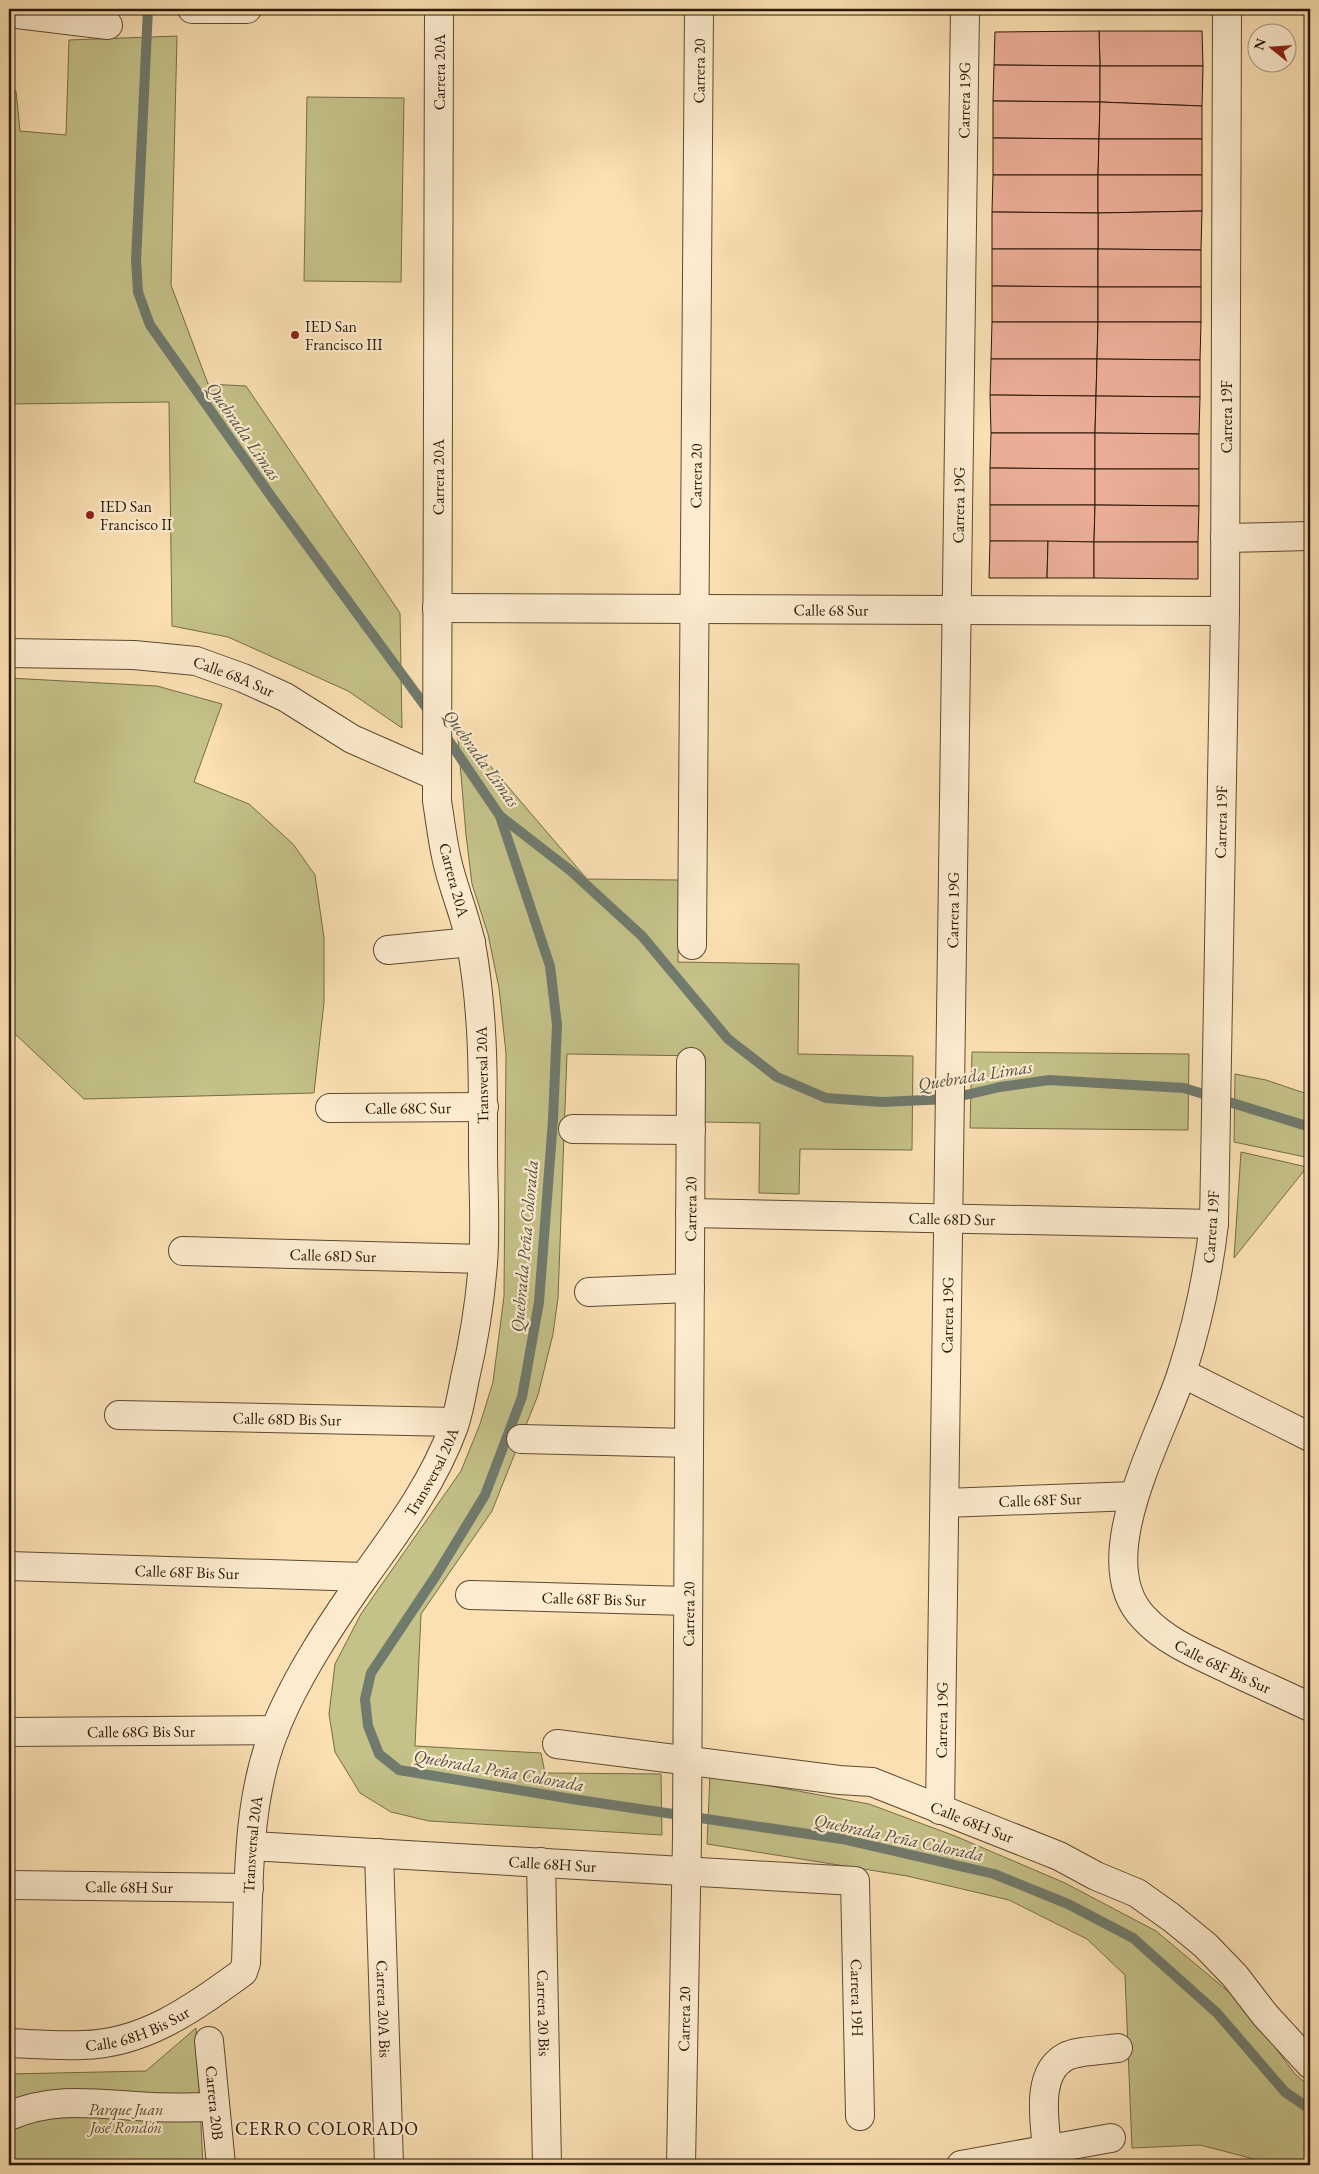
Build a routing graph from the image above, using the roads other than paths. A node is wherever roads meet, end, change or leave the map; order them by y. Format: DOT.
graph roads {
  1 [pos="247,9"];
  2 [pos="439,9"];
  3 [pos="699,9"];
  4 [pos="965,9"];
  5 [pos="1227,9"];
  6 [pos="192,10"];
  7 [pos="9,13"];
  8 [pos="108,25"];
  9 [pos="1310,536"];
  10 [pos="1225,538"];
  11 [pos="437,608"];
  12 [pos="694,609"];
  13 [pos="957,610"];
  14 [pos="1225,611"];
  15 [pos="9,653"];
  16 [pos="436,776"];
  17 [pos="471,942"];
  18 [pos="692,945"];
  19 [pos="388,950"];
  20 [pos="691,1062"];
  21 [pos="484,1107"];
  22 [pos="330,1108"];
  23 [pos="573,1129"];
  24 [pos="691,1130"];
  25 [pos="690,1213"];
  26 [pos="949,1218"];
  27 [pos="1214,1224"];
  28 [pos="183,1251"];
  29 [pos="483,1259"];
  30 [pos="690,1288"];
  31 [pos="589,1292"];
  32 [pos="1182,1373"];
  33 [pos="119,1415"];
  34 [pos="455,1422"];
  35 [pos="1310,1437"];
  36 [pos="521,1439"];
  37 [pos="689,1443"];
  38 [pos="1134,1496"];
  39 [pos="945,1503"];
  40 [pos="9,1566"];
  41 [pos="364,1576"];
  42 [pos="470,1595"];
  43 [pos="688,1601"];
  44 [pos="1142,1617"];
  45 [pos="1310,1707"];
  46 [pos="275,1730"];
  47 [pos="9,1732"];
  48 [pos="557,1744"];
  49 [pos="687,1762"];
  50 [pos="940,1810"];
  51 [pos="252,1846"];
  52 [pos="379,1853"];
  53 [pos="541,1862"];
  54 [pos="686,1871"];
  55 [pos="855,1881"];
  56 [pos="9,1885"];
  57 [pos="249,1888"];
  58 [pos="246,1963"];
  59 [pos="209,2041"];
  60 [pos="9,2043"];
  61 [pos="1118,2048"];
  62 [pos="1310,2064"];
  63 [pos="215,2107"];
  64 [pos="9,2116"];
  65 [pos="860,2116"];
  66 [pos="1111,2138"];
  67 [pos="1047,2150"];
  68 [pos="221,2165"];
  69 [pos="389,2165"];
  70 [pos="548,2165"];
  71 [pos="681,2165"];
  72 [pos="961,2165"];
  1 -- 6 [label="street"];
  2 -- 11 [label="street, Carrera 20A"];
  3 -- 12 [label="street, Carrera 20"];
  4 -- 13 [label="street, Carrera 19G"];
  5 -- 10 [label="street, Carrera 19F"];
  7 -- 8 [label="street"];
  9 -- 10 [label="street"];
  10 -- 14 [label="street, Carrera 19F"];
  11 -- 12 [label="street, Calle 68 Sur"];
  11 -- 16 [label="street, Carrera 20A"];
  12 -- 13 [label="street, Calle 68 Sur"];
  12 -- 18 [label="street, Carrera 20"];
  13 -- 14 [label="street, Calle 68 Sur"];
  13 -- 26 [label="street, Carrera 19G"];
  14 -- 27 [label="street, Carrera 19F"];
  15 -- 16 [label="street, Calle 68A Sur"];
  16 -- 17 [label="street, Carrera 20A"];
  17 -- 19 [label="street"];
  17 -- 21 [label="street, Transversal 20A"];
  20 -- 24 [label="street, Carrera 20"];
  21 -- 22 [label="street, Calle 68C Sur"];
  21 -- 29 [label="street, Transversal 20A"];
  23 -- 24 [label="street"];
  24 -- 25 [label="street, Carrera 20"];
  25 -- 26 [label="street, Calle 68D Sur"];
  25 -- 30 [label="street, Carrera 20"];
  26 -- 27 [label="street, Calle 68D Sur"];
  26 -- 39 [label="street, Carrera 19G"];
  27 -- 32 [label="street, Carrera 19F"];
  28 -- 29 [label="street, Calle 68D Sur"];
  29 -- 34 [label="street, Transversal 20A"];
  30 -- 31 [label="street"];
  30 -- 37 [label="street, Carrera 20"];
  32 -- 35 [label="street"];
  32 -- 38 [label="street, Carrera 19F"];
  33 -- 34 [label="street, Calle 68D Bis Sur"];
  34 -- 41 [label="street, Transversal 20A"];
  36 -- 37 [label="street"];
  37 -- 43 [label="street, Carrera 20"];
  38 -- 39 [label="street, Calle 68F Sur"];
  38 -- 44 [label="street, Carrera 19F"];
  39 -- 50 [label="street, Carrera 19G"];
  40 -- 41 [label="street, Calle 68F Bis Sur"];
  41 -- 46 [label="street, Transversal 20A"];
  42 -- 43 [label="street, Calle 68F Bis Sur"];
  43 -- 49 [label="street, Carrera 20"];
  44 -- 45 [label="street, Calle 68F Bis Sur"];
  46 -- 47 [label="street, Calle 68G Bis Sur"];
  46 -- 51 [label="street, Transversal 20A"];
  48 -- 49 [label="street, Calle 68H Sur"];
  49 -- 50 [label="street, Calle 68H Sur"];
  49 -- 54 [label="street, Carrera 20"];
  50 -- 62 [label="street, Calle 68H Sur"];
  51 -- 52 [label="street, Calle 68H Sur"];
  51 -- 57 [label="street, Transversal 20A"];
  52 -- 53 [label="street, Calle 68H Sur"];
  52 -- 69 [label="street, Carrera 20A Bis"];
  53 -- 54 [label="street, Calle 68H Sur"];
  53 -- 70 [label="street, Carrera 20 Bis"];
  54 -- 55 [label="street, Calle 68H Sur"];
  54 -- 71 [label="street, Carrera 20"];
  55 -- 65 [label="street, Carrera 19H"];
  56 -- 57 [label="street, Calle 68H Sur"];
  57 -- 58 [label="street, Transversal 20A"];
  58 -- 60 [label="street, Calle 68H Bis Sur"];
  59 -- 63 [label="street, Carrera 20B"];
  61 -- 67 [label="street"];
  63 -- 64 [label="street"];
  63 -- 68 [label="street, Carrera 20B"];
  66 -- 67 [label="street"];
  67 -- 72 [label="street"];
}
